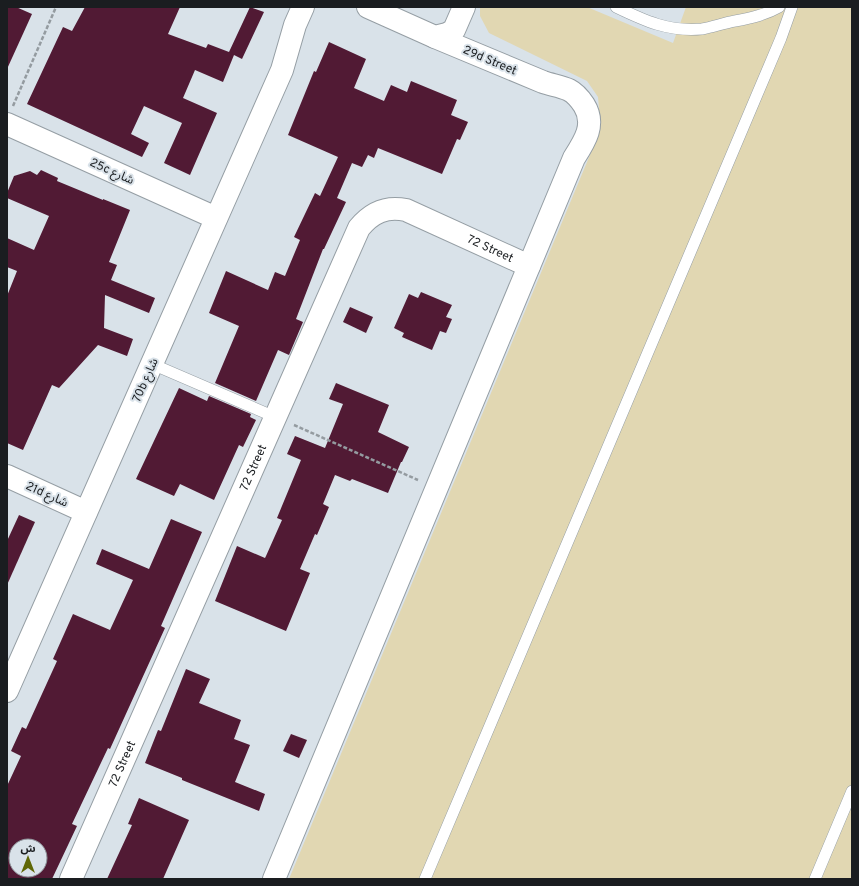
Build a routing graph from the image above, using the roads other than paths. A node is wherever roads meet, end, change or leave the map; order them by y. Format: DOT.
graph roads {
  1 [pos="303,7"];
  2 [pos="317,7"];
  3 [pos="368,7"];
  4 [pos="464,7"];
  5 [pos="616,7"];
  6 [pos="779,7"];
  7 [pos="792,7"];
  8 [pos="438,37"];
  9 [pos="282,70"];
  10 [pos="9,126"];
  11 [pos="216,218"];
  12 [pos="529,266"];
  13 [pos="152,364"];
  14 [pos="276,417"];
  15 [pos="7,476"];
  16 [pos="86,512"];
  17 [pos="7,691"];
  18 [pos="852,792"];
  19 [pos="70,879"];
  20 [pos="274,879"];
  21 [pos="426,879"];
  22 [pos="815,879"];
  1 -- 9 [label="street, 70b شارع"];
  2 -- 9 [label="street, 70b شارع"];
  3 -- 8 [label="street, 29d Street"];
  4 -- 8 [label="street"];
  5 -- 6 [label="lane"];
  7 -- 21 [label="lane"];
  8 -- 12 [label="street, 29d Street"];
  9 -- 11 [label="street, 70b شارع"];
  10 -- 11 [label="street, 25c شارع"];
  11 -- 13 [label="street, 70b شارع"];
  12 -- 14 [label="street, 72 Street"];
  12 -- 20 [label="street"];
  13 -- 14 [label="lane"];
  13 -- 16 [label="street, 70b شارع"];
  14 -- 19 [label="street, 72 Street"];
  15 -- 16 [label="street, 21d شارع"];
  16 -- 17 [label="street, 70b شارع"];
  18 -- 22 [label="lane"];
}
